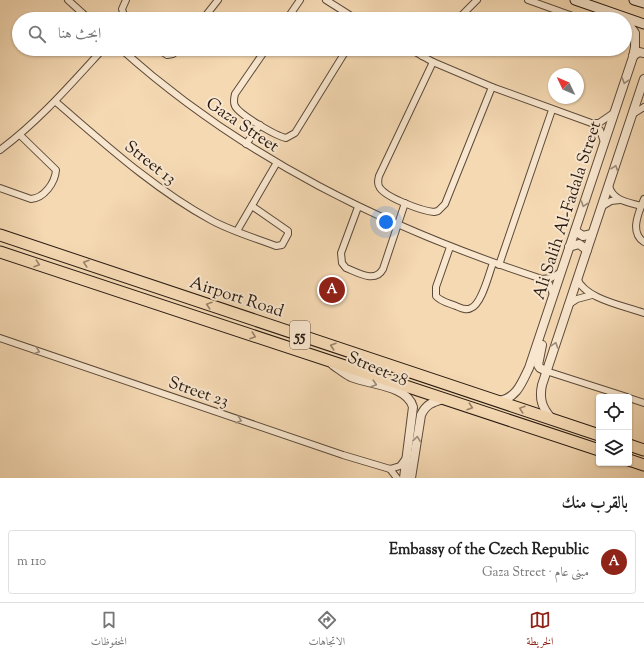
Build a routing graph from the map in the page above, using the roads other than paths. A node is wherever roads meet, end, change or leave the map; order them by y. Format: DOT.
graph roads {
  1 [pos="68,0"];
  2 [pos="126,0"];
  3 [pos="218,0"];
  4 [pos="300,0"];
  5 [pos="326,0"];
  6 [pos="477,0"];
  7 [pos="528,0"];
  8 [pos="575,0"];
  9 [pos="634,0"];
  10 [pos="644,3"];
  11 [pos="81,12"];
  12 [pos="123,12"];
  13 [pos="209,12"];
  14 [pos="292,12"];
  15 [pos="345,12"];
  16 [pos="465,12"];
  17 [pos="561,12"];
  18 [pos="608,12"];
  19 [pos="632,20"];
  20 [pos="644,24"];
  21 [pos="632,29"];
  22 [pos="644,53"];
  23 [pos="97,56"];
  24 [pos="132,56"];
  25 [pos="261,56"];
  26 [pos="343,56"];
  27 [pos="422,56"];
  28 [pos="633,56"];
  29 [pos="433,62"];
  30 [pos="644,79"];
  31 [pos="492,87"];
  32 [pos="640,93"];
  33 [pos="56,102"];
  34 [pos="644,104"];
  35 [pos="644,107"];
  36 [pos="552,110"];
  37 [pos="615,112"];
  38 [pos="633,114"];
  39 [pos="590,122"];
  40 [pos="260,125"];
  41 [pos="20,135"];
  42 [pos="246,144"];
  43 [pos="604,144"];
  44 [pos="0,150"];
  45 [pos="276,164"];
  46 [pos="609,186"];
  47 [pos="0,188"];
  48 [pos="644,199"];
  49 [pos="620,200"];
  50 [pos="405,203"];
  51 [pos="252,206"];
  52 [pos="641,206"];
  53 [pos="358,207"];
  54 [pos="602,207"];
  55 [pos="397,225"];
  56 [pos="237,231"];
  57 [pos="574,231"];
  58 [pos="592,234"];
  59 [pos="0,235"];
  60 [pos="644,242"];
  61 [pos="569,246"];
  62 [pos="450,247"];
  63 [pos="587,250"];
  64 [pos="0,252"];
  65 [pos="496,264"];
  66 [pos="561,272"];
  67 [pos="79,277"];
  68 [pos="577,278"];
  69 [pos="542,279"];
  70 [pos="161,289"];
  71 [pos="553,294"];
  72 [pos="592,295"];
  73 [pos="568,305"];
  74 [pos="644,313"];
  75 [pos="542,332"];
  76 [pos="0,338"];
  77 [pos="327,361"];
  78 [pos="546,371"];
  79 [pos="619,394"];
  80 [pos="632,398"];
  81 [pos="443,399"];
  82 [pos="499,401"];
  83 [pos="644,403"];
  84 [pos="552,419"];
  85 [pos="596,434"];
  86 [pos="632,446"];
  87 [pos="596,449"];
  88 [pos="644,450"];
  89 [pos="632,457"];
  90 [pos="406,458"];
  91 [pos="632,461"];
  92 [pos="644,461"];
  93 [pos="644,465"];
  94 [pos="390,469"];
  95 [pos="397,478"];
  96 [pos="404,478"];
  97 [pos="411,478"];
  1 -- 11 [label="street"];
  2 -- 12 [label="street"];
  3 -- 13 [label="street"];
  4 -- 14 [label="street"];
  5 -- 15 [label="street"];
  6 -- 16 [label="street"];
  7 -- 17 [label="street"];
  8 -- 18 [label="main road"];
  9 -- 10 [label="main road"];
  19 -- 20 [label="main road"];
  21 -- 28 [label="street, Ali Salih Al-Fadala Street"];
  22 -- 28 [label="street"];
  23 -- 33 [label="street"];
  24 -- 42 [label="street, Gaza Street"];
  25 -- 40 [label="street"];
  26 -- 40 [label="street"];
  27 -- 29 [label="street"];
  28 -- 37 [label="street, Ali Salih Al-Fadala Street, one-way"];
  29 -- 31 [label="street"];
  29 -- 50 [label="street"];
  30 -- 32 [label="street, Ali Salih Al-Fadala Street"];
  31 -- 36 [label="street"];
  31 -- 50 [label="street"];
  32 -- 34 [label="street"];
  32 -- 38 [label="street, Ali Salih Al-Fadala Street"];
  33 -- 41 [label="street"];
  33 -- 56 [label="street, Street 13"];
  35 -- 38 [label="street"];
  36 -- 39 [label="street"];
  36 -- 65 [label="street"];
  37 -- 39 [label="street"];
  37 -- 43 [label="street, Ali Salih Al-Fadala Street"];
  46 -- 38 [label="street, Ali Salih Al-Fadala Street, one-way"];
  39 -- 43 [label="street"];
  40 -- 42 [label="street"];
  41 -- 44 [label="street"];
  41 -- 47 [label="street"];
  42 -- 45 [label="street, Gaza Street"];
  43 -- 57 [label="street, Ali Salih Al-Fadala Street, one-way"];
  45 -- 51 [label="street"];
  45 -- 53 [label="street, Gaza Street"];
  46 -- 49 [label="street"];
  46 -- 54 [label="street, Ali Salih Al-Fadala Street"];
  48 -- 52 [label="street"];
  49 -- 52 [label="street"];
  49 -- 54 [label="street"];
  50 -- 55 [label="street"];
  51 -- 56 [label="street"];
  51 -- 56 [label="street, Street 13"];
  52 -- 60 [label="street"];
  53 -- 55 [label="street, Gaza Street"];
  53 -- 55 [label="street"];
  54 -- 58 [label="street, Ali Salih Al-Fadala Street"];
  55 -- 62 [label="street, Gaza Street"];
  57 -- 58 [label="street"];
  57 -- 61 [label="street, Ali Salih Al-Fadala Street"];
  58 -- 63 [label="street, Ali Salih Al-Fadala Street"];
  70 -- 59 [label="highway, Airport Road / 55, one-way"];
  61 -- 63 [label="street"];
  61 -- 66 [label="street, Ali Salih Al-Fadala Street"];
  62 -- 65 [label="street, Gaza Street"];
  62 -- 65 [label="street"];
  63 -- 68 [label="street, Ali Salih Al-Fadala Street"];
  64 -- 67 [label="highway, Airport Road / 55, one-way"];
  65 -- 69 [label="street, Gaza Street"];
  66 -- 69 [label="street"];
  66 -- 71 [label="street, Ali Salih Al-Fadala Street"];
  67 -- 70 [label="highway"];
  67 -- 77 [label="highway, Airport Road / 55, one-way"];
  68 -- 72 [label="street"];
  68 -- 73 [label="street, Ali Salih Al-Fadala Street"];
  69 -- 71 [label="street"];
  82 -- 70 [label="highway, Airport Road / 55, one-way"];
  71 -- 75 [label="street, Ali Salih Al-Fadala Street"];
  72 -- 73 [label="street"];
  72 -- 74 [label="street"];
  78 -- 73 [label="street, Ali Salih Al-Fadala Street, one-way"];
  75 -- 78 [label="street"];
  75 -- 82 [label="street, Ali Salih Al-Fadala Street"];
  76 -- 94 [label="street, Street 23, one-way"];
  77 -- 81 [label="highway, Airport Road / 55"];
  77 -- 90 [label="street, Street 28, one-way"];
  78 -- 79 [label="street"];
  78 -- 84 [label="street, Ali Salih Al-Fadala Street"];
  80 -- 83 [label="street"];
  81 -- 87 [label="highway, Airport Road / 55, one-way"];
  97 -- 81 [label="street, one-way"];
  84 -- 82 [label="highway, Airport Road / 55, one-way"];
  84 -- 85 [label="highway, Airport Road / 55"];
  86 -- 88 [label="highway"];
  89 -- 92 [label="highway"];
  90 -- 94 [label="street"];
  90 -- 96 [label="street, Street 28"];
  91 -- 93 [label="highway"];
  94 -- 95 [label="street"];
}
